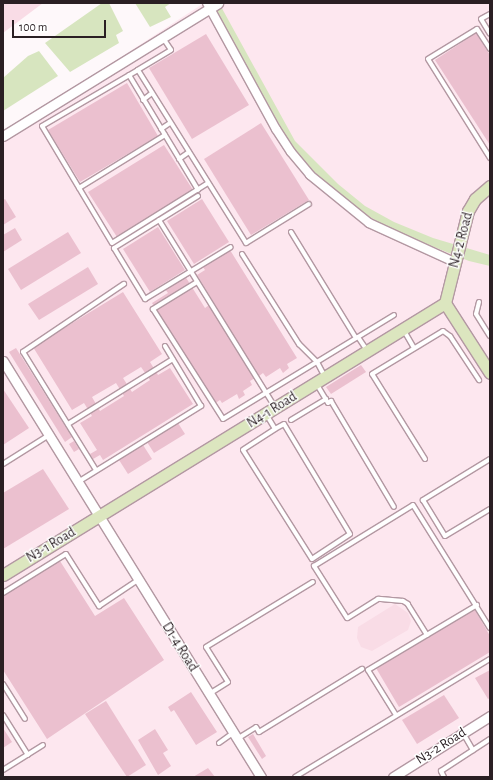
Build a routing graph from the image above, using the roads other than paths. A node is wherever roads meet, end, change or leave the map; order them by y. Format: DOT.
graph roads {
  1 [pos="218,3"];
  2 [pos="209,6"];
  3 [pos="490,14"];
  4 [pos="490,34"];
  5 [pos="163,38"];
  6 [pos="490,49"];
  7 [pos="138,70"];
  8 [pos="128,75"];
  9 [pos="152,93"];
  10 [pos="143,100"];
  11 [pos="170,123"];
  12 [pos="161,129"];
  13 [pos="165,135"];
  14 [pos="3,136"];
  15 [pos="189,152"];
  16 [pos="490,158"];
  17 [pos="179,159"];
  18 [pos="208,183"];
  19 [pos="490,186"];
  20 [pos="79,188"];
  21 [pos="198,190"];
  22 [pos="198,196"];
  23 [pos="310,204"];
  24 [pos="159,220"];
  25 [pos="291,232"];
  26 [pos="231,247"];
  27 [pos="242,254"];
  28 [pos="454,262"];
  29 [pos="191,271"];
  30 [pos="197,282"];
  31 [pos="124,284"];
  32 [pos="479,302"];
  33 [pos="444,303"];
  34 [pos="394,315"];
  35 [pos="482,324"];
  36 [pos="490,326"];
  37 [pos="403,329"];
  38 [pos="490,336"];
  39 [pos="357,337"];
  40 [pos="165,346"];
  41 [pos="414,348"];
  42 [pos="367,352"];
  43 [pos="173,359"];
  44 [pos="3,361"];
  45 [pos="317,362"];
  46 [pos="490,373"];
  47 [pos="321,380"];
  48 [pos="479,380"];
  49 [pos="266,393"];
  50 [pos="326,399"];
  51 [pos="271,411"];
  52 [pos="291,420"];
  53 [pos="68,424"];
  54 [pos="275,429"];
  55 [pos="49,435"];
  56 [pos="424,459"];
  57 [pos="490,459"];
  58 [pos="3,464"];
  59 [pos="96,470"];
  60 [pos="78,482"];
  61 [pos="394,507"];
  62 [pos="490,509"];
  63 [pos="99,516"];
  64 [pos="3,575"];
  65 [pos="138,580"];
  66 [pos="313,582"];
  67 [pos="3,593"];
  68 [pos="477,605"];
  69 [pos="490,628"];
  70 [pos="427,635"];
  71 [pos="490,659"];
  72 [pos="362,669"];
  73 [pos="3,684"];
  74 [pos="209,694"];
  75 [pos="3,715"];
  76 [pos="396,715"];
  77 [pos="490,716"];
  78 [pos="25,719"];
  79 [pos="463,733"];
  80 [pos="235,736"];
  81 [pos="490,739"];
  82 [pos="219,743"];
  83 [pos="43,746"];
  84 [pos="474,750"];
  85 [pos="28,755"];
  86 [pos="3,770"];
  87 [pos="260,777"];
  88 [pos="295,777"];
  89 [pos="392,777"];
  90 [pos="444,777"];
  1 -- 2 [label="street"];
  2 -- 5 [label="street"];
  2 -- 28 [label="street"];
  3 -- 4 [label="lane"];
  5 -- 7 [label="lane"];
  5 -- 14 [label="street"];
  6 -- 16 [label="lane"];
  7 -- 8 [label="lane"];
  7 -- 9 [label="lane"];
  8 -- 10 [label="lane"];
  8 -- 20 [label="lane"];
  9 -- 10 [label="lane"];
  9 -- 11 [label="lane"];
  10 -- 12 [label="lane"];
  11 -- 12 [label="lane"];
  11 -- 15 [label="lane"];
  12 -- 13 [label="lane"];
  13 -- 17 [label="lane"];
  13 -- 20 [label="lane"];
  15 -- 17 [label="lane"];
  15 -- 18 [label="lane"];
  17 -- 21 [label="lane"];
  18 -- 21 [label="lane"];
  18 -- 23 [label="lane"];
  19 -- 28 [label="main road, N4-2 Road"];
  20 -- 21 [label="lane"];
  22 -- 24 [label="lane"];
  24 -- 29 [label="lane"];
  24 -- 29 [label="lane"];
  25 -- 39 [label="lane"];
  26 -- 29 [label="lane"];
  27 -- 45 [label="lane"];
  28 -- 33 [label="main road, N4-2 Road"];
  29 -- 30 [label="lane"];
  30 -- 49 [label="lane"];
  30 -- 49 [label="lane"];
  31 -- 53 [label="lane"];
  32 -- 35 [label="lane"];
  33 -- 37 [label="main road, N4-1 Road"];
  33 -- 46 [label="main road"];
  34 -- 39 [label="lane"];
  35 -- 36 [label="lane"];
  35 -- 38 [label="lane"];
  37 -- 41 [label="lane"];
  37 -- 42 [label="main road, N4-1 Road"];
  39 -- 42 [label="lane"];
  39 -- 45 [label="lane"];
  40 -- 43 [label="lane"];
  41 -- 48 [label="lane"];
  41 -- 56 [label="lane"];
  42 -- 47 [label="main road, N4-1 Road"];
  43 -- 53 [label="lane"];
  43 -- 59 [label="lane"];
  44 -- 55 [label="street, D1-4 Road"];
  45 -- 47 [label="lane"];
  45 -- 49 [label="lane"];
  47 -- 50 [label="lane"];
  47 -- 51 [label="main road, N4-1 Road"];
  49 -- 51 [label="lane"];
  50 -- 52 [label="lane"];
  50 -- 61 [label="lane"];
  51 -- 54 [label="lane"];
  51 -- 63 [label="main road, N4-1 Road"];
  53 -- 59 [label="lane"];
  54 -- 54 [label="lane"];
  55 -- 58 [label="lane"];
  55 -- 60 [label="street, D1-4 Road"];
  57 -- 62 [label="lane"];
  59 -- 60 [label="lane"];
  60 -- 63 [label="street, D1-4 Road"];
  63 -- 64 [label="main road, N3-1 Road"];
  63 -- 65 [label="street, D1-4 Road"];
  65 -- 67 [label="lane"];
  65 -- 74 [label="street, D1-4 Road"];
  66 -- 74 [label="lane"];
  68 -- 69 [label="lane"];
  68 -- 70 [label="lane"];
  68 -- 70 [label="lane"];
  70 -- 76 [label="lane"];
  71 -- 76 [label="lane"];
  72 -- 80 [label="lane"];
  73 -- 78 [label="lane"];
  74 -- 80 [label="street, D1-4 Road"];
  75 -- 85 [label="lane"];
  76 -- 88 [label="lane"];
  77 -- 79 [label="street, N3-2 Road"];
  79 -- 84 [label="lane"];
  79 -- 89 [label="street, N3-2 Road"];
  80 -- 82 [label="lane"];
  80 -- 87 [label="street, D1-4 Road"];
  81 -- 84 [label="lane"];
  83 -- 85 [label="lane"];
  84 -- 90 [label="lane"];
  85 -- 86 [label="lane"];
}
